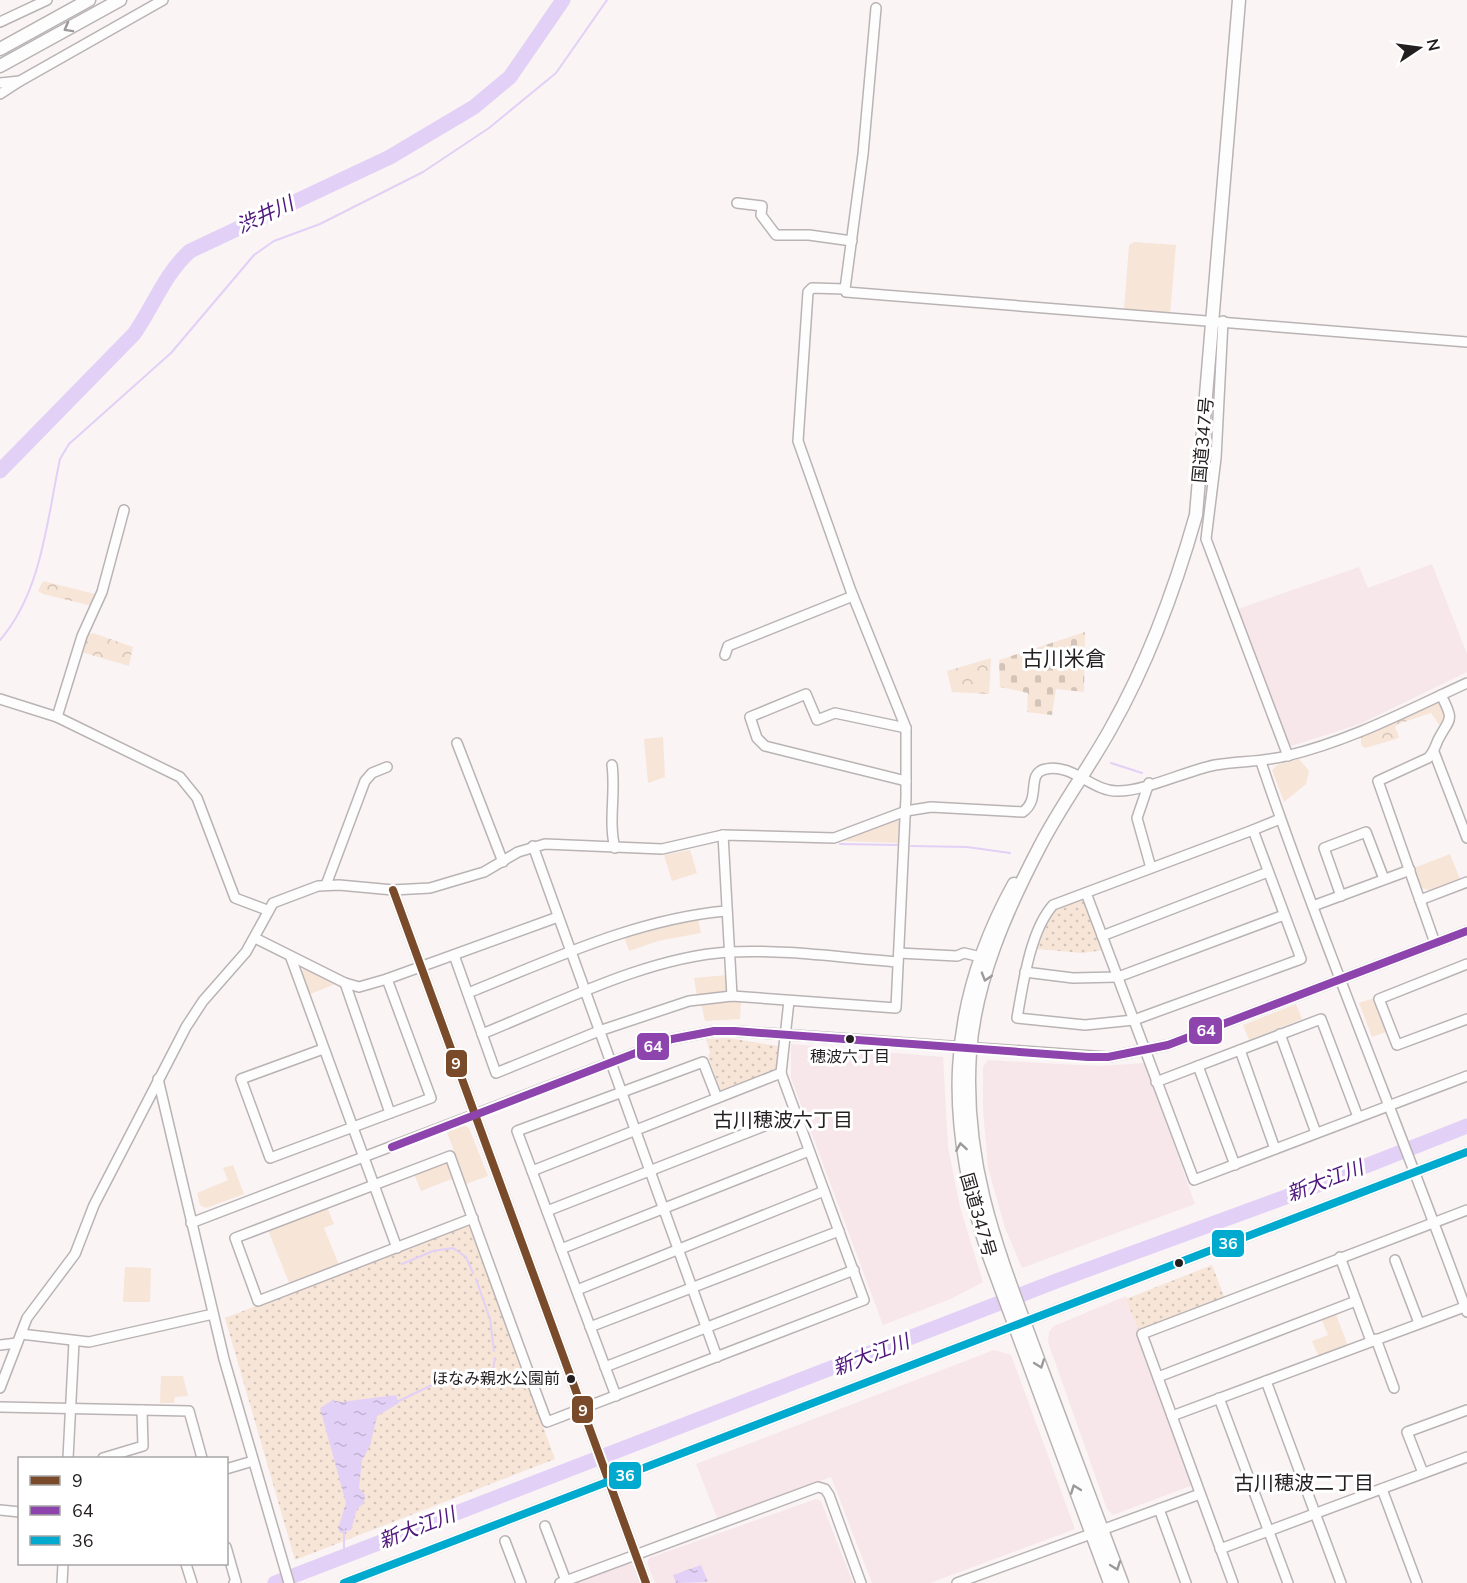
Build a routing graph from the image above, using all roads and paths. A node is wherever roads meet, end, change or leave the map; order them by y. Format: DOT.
graph roads {
  1 [pos="46,0"];
  2 [pos="89,0"];
  3 [pos="120,0"];
  4 [pos="164,0"];
  5 [pos="1239,0"];
  6 [pos="876,8"];
  7 [pos="29,9"];
  8 [pos="0,22"];
  9 [pos="0,29"];
  10 [pos="0,49"];
  11 [pos="0,66"];
  12 [pos="20,81"];
  13 [pos="0,83"];
  14 [pos="0,94"];
  15 [pos="737,203"];
  16 [pos="852,241"];
  17 [pos="845,289"];
  18 [pos="1218,321"];
  19 [pos="1467,342"];
  20 [pos="124,510"];
  21 [pos="853,596"];
  22 [pos="725,655"];
  23 [pos="1467,683"];
  24 [pos="1441,695"];
  25 [pos="0,699"];
  26 [pos="57,717"];
  27 [pos="906,728"];
  28 [pos="457,744"];
  29 [pos="1434,752"];
  30 [pos="1288,756"];
  31 [pos="1261,762"];
  32 [pos="612,765"];
  33 [pos="387,767"];
  34 [pos="1082,777"];
  35 [pos="906,781"];
  36 [pos="1149,783"];
  37 [pos="906,810"];
  38 [pos="1280,819"];
  39 [pos="1252,830"];
  40 [pos="723,835"];
  41 [pos="1467,838"];
  42 [pos="533,846"];
  43 [pos="1040,846"];
  44 [pos="615,848"];
  45 [pos="502,862"];
  46 [pos="1151,868"];
  47 [pos="1410,870"];
  48 [pos="1268,872"];
  49 [pos="1384,879"];
  50 [pos="1467,882"];
  51 [pos="326,885"];
  52 [pos="393,890"];
  53 [pos="1086,893"];
  54 [pos="1341,896"];
  55 [pos="1420,900"];
  56 [pos="1313,906"];
  57 [pos="267,910"];
  58 [pos="726,911"];
  59 [pos="1284,915"];
  60 [pos="558,917"];
  61 [pos="1467,931"];
  62 [pos="1102,936"];
  63 [pos="255,938"];
  64 [pos="1435,943"];
  65 [pos="571,952"];
  66 [pos="730,952"];
  67 [pos="454,955"];
  68 [pos="981,957"];
  69 [pos="291,958"];
  70 [pos="898,958"];
  71 [pos="1467,964"];
  72 [pos="420,967"];
  73 [pos="1026,972"];
  74 [pos="1118,977"];
  75 [pos="1340,979"];
  76 [pos="387,980"];
  77 [pos="345,983"];
  78 [pos="468,993"];
  79 [pos="585,993"];
  80 [pos="732,996"];
  81 [pos="789,1001"];
  82 [pos="1467,1019"];
  83 [pos="1134,1020"];
  84 [pos="599,1031"];
  85 [pos="786,1033"];
  86 [pos="482,1034"];
  87 [pos="1280,1034"];
  88 [pos="965,1048"];
  89 [pos="323,1049"];
  90 [pos="1144,1050"];
  91 [pos="1240,1050"];
  92 [pos="611,1063"];
  93 [pos="1198,1065"];
  94 [pos="782,1073"];
  95 [pos="1467,1076"];
  96 [pos="158,1079"];
  97 [pos="1156,1082"];
  98 [pos="622,1092"];
  99 [pos="717,1098"];
  100 [pos="1387,1106"];
  101 [pos="390,1113"];
  102 [pos="795,1114"];
  103 [pos="474,1116"];
  104 [pos="1358,1117"];
  105 [pos="352,1128"];
  106 [pos="635,1130"];
  107 [pos="1316,1133"];
  108 [pos="1275,1149"];
  109 [pos="809,1151"];
  110 [pos="1467,1152"];
  111 [pos="363,1159"];
  112 [pos="1234,1165"];
  113 [pos="650,1170"];
  114 [pos="532,1171"];
  115 [pos="1415,1172"];
  116 [pos="373,1185"];
  117 [pos="824,1191"];
  118 [pos="664,1209"];
  119 [pos="547,1210"];
  120 [pos="1467,1210"];
  121 [pos="472,1218"];
  122 [pos="191,1222"];
  123 [pos="1435,1222"];
  124 [pos="839,1231"];
  125 [pos="397,1248"];
  126 [pos="561,1249"];
  127 [pos="678,1249"];
  128 [pos="1340,1257"];
  129 [pos="1395,1260"];
  130 [pos="854,1270"];
  131 [pos="692,1288"];
  132 [pos="577,1290"];
  133 [pos="1356,1301"];
  134 [pos="1466,1308"];
  135 [pos="213,1314"];
  136 [pos="1419,1323"];
  137 [pos="1020,1324"];
  138 [pos="590,1327"];
  139 [pos="707,1328"];
  140 [pos="21,1334"];
  141 [pos="1373,1340"];
  142 [pos="74,1342"];
  143 [pos="17,1343"];
  144 [pos="0,1345"];
  145 [pos="717,1357"];
  146 [pos="605,1367"];
  147 [pos="1158,1377"];
  148 [pos="1266,1380"];
  149 [pos="0,1388"];
  150 [pos="1394,1388"];
  151 [pos="616,1396"];
  152 [pos="1220,1398"];
  153 [pos="0,1407"];
  154 [pos="72,1409"];
  155 [pos="582,1409"];
  156 [pos="142,1410"];
  157 [pos="1467,1410"];
  158 [pos="1172,1416"];
  159 [pos="69,1457"];
  160 [pos="106,1457"];
  161 [pos="202,1457"];
  162 [pos="1467,1457"];
  163 [pos="253,1461"];
  164 [pos="228,1468"];
  165 [pos="1423,1473"];
  166 [pos="609,1482"];
  167 [pos="1382,1489"];
  168 [pos="1200,1494"];
  169 [pos="1159,1509"];
  170 [pos="0,1510"];
  171 [pos="18,1512"];
  172 [pos="1315,1514"];
  173 [pos="545,1527"];
  174 [pos="1268,1531"];
  175 [pos="1097,1532"];
  176 [pos="505,1541"];
  177 [pos="1220,1549"];
  178 [pos="228,1554"];
  179 [pos="636,1555"];
  180 [pos="63,1565"];
  181 [pos="187,1565"];
  182 [pos="563,1582"];
  183 [pos="62,1583"];
  184 [pos="192,1583"];
  185 [pos="234,1583"];
  186 [pos="289,1583"];
  187 [pos="344,1583"];
  188 [pos="521,1583"];
  189 [pos="646,1583"];
  190 [pos="861,1583"];
  191 [pos="957,1583"];
  192 [pos="1110,1583"];
  193 [pos="1122,1583"];
  194 [pos="1186,1583"];
  195 [pos="1233,1583"];
  196 [pos="1288,1583"];
  197 [pos="1341,1583"];
  198 [pos="1417,1583"];
  1 -- 7 [label="street"];
  2 -- 10 [label="highway"];
  3 -- 11 [label="highway, one-way"];
  4 -- 12 [label="street"];
  5 -- 18 [label="highway, 国道347号"];
  6 -- 16 [label="street"];
  7 -- 8 [label="street"];
  7 -- 9 [label="street"];
  12 -- 13 [label="street"];
  12 -- 14 [label="street"];
  15 -- 16 [label="street"];
  16 -- 17 [label="street"];
  17 -- 18 [label="street"];
  17 -- 21 [label="street"];
  18 -- 19 [label="street"];
  18 -- 30 [label="street"];
  18 -- 34 [label="highway, 国道347号"];
  20 -- 26 [label="street"];
  21 -- 22 [label="street"];
  21 -- 27 [label="street"];
  23 -- 24 [label="street"];
  24 -- 29 [label="street"];
  24 -- 30 [label="street"];
  25 -- 26 [label="street"];
  26 -- 57 [label="street"];
  27 -- 35 [label="street"];
  27 -- 35 [label="street"];
  28 -- 45 [label="street"];
  29 -- 41 [label="street"];
  29 -- 47 [label="street"];
  30 -- 31 [label="street"];
  31 -- 36 [label="street"];
  31 -- 38 [label="street"];
  32 -- 44 [label="street"];
  33 -- 51 [label="street"];
  34 -- 36 [label="street"];
  34 -- 37 [label="street"];
  34 -- 43 [label="highway, 国道347号"];
  35 -- 37 [label="street"];
  36 -- 46 [label="street"];
  37 -- 40 [label="street"];
  37 -- 70 [label="street"];
  38 -- 39 [label="street"];
  38 -- 56 [label="street"];
  39 -- 46 [label="street"];
  39 -- 48 [label="street"];
  40 -- 44 [label="street"];
  40 -- 58 [label="street"];
  42 -- 44 [label="street"];
  42 -- 45 [label="street"];
  42 -- 60 [label="street"];
  43 -- 68 [label="highway, 国道347号"];
  43 -- 88 [label="highway, 国道347号, one-way"];
  45 -- 52 [label="street"];
  46 -- 53 [label="street"];
  47 -- 49 [label="street"];
  47 -- 55 [label="street"];
  48 -- 59 [label="street"];
  48 -- 62 [label="street"];
  49 -- 54 [label="street"];
  49 -- 54 [label="street"];
  50 -- 55 [label="street"];
  51 -- 52 [label="street"];
  51 -- 57 [label="street"];
  52 -- 72 [label="street"];
  53 -- 62 [label="street"];
  53 -- 73 [label="street"];
  54 -- 56 [label="street"];
  55 -- 64 [label="street"];
  56 -- 75 [label="street"];
  57 -- 63 [label="street"];
  58 -- 65 [label="street"];
  58 -- 66 [label="street"];
  59 -- 74 [label="street"];
  59 -- 83 [label="street"];
  60 -- 65 [label="street"];
  60 -- 67 [label="street"];
  61 -- 64 [label="street"];
  62 -- 74 [label="street"];
  63 -- 69 [label="street"];
  63 -- 96 [label="street"];
  64 -- 75 [label="street"];
  65 -- 78 [label="street"];
  65 -- 79 [label="street"];
  66 -- 70 [label="street"];
  66 -- 79 [label="street"];
  66 -- 80 [label="street"];
  67 -- 72 [label="street"];
  67 -- 78 [label="street"];
  68 -- 70 [label="street"];
  68 -- 88 [label="highway, 国道347号"];
  69 -- 77 [label="street"];
  69 -- 89 [label="street"];
  70 -- 81 [label="street"];
  71 -- 82 [label="street"];
  72 -- 76 [label="street"];
  72 -- 103 [label="street"];
  73 -- 74 [label="street"];
  73 -- 83 [label="street"];
  74 -- 83 [label="street"];
  75 -- 90 [label="street"];
  75 -- 100 [label="street"];
  76 -- 77 [label="street"];
  76 -- 101 [label="street"];
  77 -- 101 [label="street"];
  78 -- 86 [label="street"];
  79 -- 84 [label="street"];
  79 -- 86 [label="street"];
  80 -- 81 [label="street"];
  80 -- 84 [label="street"];
  81 -- 85 [label="street"];
  83 -- 90 [label="street"];
  84 -- 86 [label="street"];
  84 -- 92 [label="street"];
  85 -- 88 [label="street"];
  85 -- 92 [label="street"];
  85 -- 94 [label="street"];
  87 -- 91 [label="street"];
  87 -- 104 [label="street"];
  87 -- 107 [label="street"];
  88 -- 90 [label="street"];
  88 -- 137 [label="highway, 国道347号"];
  89 -- 105 [label="street"];
  89 -- 105 [label="street"];
  90 -- 97 [label="street"];
  91 -- 93 [label="street"];
  91 -- 108 [label="street"];
  92 -- 98 [label="street"];
  92 -- 103 [label="street"];
  93 -- 97 [label="street"];
  93 -- 112 [label="street"];
  94 -- 99 [label="street"];
  94 -- 102 [label="street"];
  95 -- 100 [label="street"];
  96 -- 122 [label="street"];
  96 -- 140 [label="street"];
  97 -- 112 [label="street"];
  98 -- 99 [label="street"];
  98 -- 106 [label="street"];
  98 -- 114 [label="street"];
  99 -- 106 [label="street"];
  100 -- 104 [label="street"];
  100 -- 115 [label="street"];
  101 -- 105 [label="street"];
  102 -- 109 [label="street"];
  102 -- 113 [label="street"];
  103 -- 111 [label="street"];
  103 -- 155 [label="street"];
  104 -- 107 [label="street"];
  105 -- 111 [label="street"];
  106 -- 113 [label="street"];
  106 -- 114 [label="street"];
  107 -- 108 [label="street"];
  108 -- 112 [label="street"];
  109 -- 117 [label="street"];
  109 -- 118 [label="street"];
  110 -- 115 [label="street"];
  111 -- 116 [label="street"];
  111 -- 122 [label="street"];
  113 -- 118 [label="street"];
  113 -- 119 [label="street"];
  114 -- 119 [label="street"];
  115 -- 123 [label="street"];
  115 -- 137 [label="street"];
  116 -- 121 [label="street"];
  116 -- 125 [label="street"];
  116 -- 125 [label="street"];
  117 -- 124 [label="street"];
  117 -- 127 [label="street"];
  118 -- 126 [label="street"];
  118 -- 127 [label="street"];
  119 -- 126 [label="street"];
  120 -- 123 [label="street"];
  121 -- 125 [label="street"];
  121 -- 155 [label="street"];
  122 -- 135 [label="street"];
  123 -- 128 [label="street"];
  123 -- 134 [label="street"];
  124 -- 130 [label="street"];
  124 -- 131 [label="street"];
  126 -- 132 [label="street"];
  127 -- 131 [label="street"];
  127 -- 132 [label="street"];
  128 -- 133 [label="street"];
  128 -- 147 [label="street"];
  129 -- 136 [label="street"];
  130 -- 139 [label="street"];
  130 -- 145 [label="street"];
  131 -- 138 [label="street"];
  131 -- 139 [label="street"];
  132 -- 138 [label="street"];
  133 -- 141 [label="street"];
  133 -- 147 [label="street"];
  134 -- 136 [label="street"];
  135 -- 142 [label="street"];
  135 -- 163 [label="street"];
  136 -- 141 [label="street"];
  137 -- 166 [label="street"];
  137 -- 175 [label="highway, 国道347号"];
  138 -- 146 [label="street"];
  139 -- 145 [label="street"];
  139 -- 146 [label="street"];
  140 -- 142 [label="street"];
  140 -- 143 [label="street"];
  141 -- 148 [label="street"];
  141 -- 150 [label="street"];
  142 -- 154 [label="street"];
  143 -- 144 [label="street"];
  143 -- 149 [label="street"];
  145 -- 151 [label="street"];
  146 -- 151 [label="street"];
  147 -- 158 [label="street"];
  148 -- 152 [label="street"];
  148 -- 172 [label="street"];
  151 -- 155 [label="street"];
  152 -- 158 [label="street"];
  152 -- 174 [label="street"];
  153 -- 154 [label="street"];
  154 -- 156 [label="street"];
  154 -- 159 [label="street"];
  155 -- 166 [label="street"];
  156 -- 160 [label="street"];
  156 -- 161 [label="street"];
  157 -- 165 [label="street"];
  158 -- 168 [label="street"];
  162 -- 165 [label="street"];
  163 -- 164 [label="street"];
  163 -- 186 [label="street"];
  165 -- 167 [label="street"];
  166 -- 179 [label="street"];
  166 -- 187 [label="street"];
  167 -- 172 [label="street"];
  167 -- 198 [label="street"];
  168 -- 169 [label="street"];
  168 -- 177 [label="street"];
  169 -- 175 [label="street"];
  169 -- 194 [label="street"];
  170 -- 171 [label="street"];
  172 -- 174 [label="street"];
  172 -- 197 [label="street"];
  173 -- 182 [label="street"];
  174 -- 177 [label="street"];
  174 -- 196 [label="street"];
  175 -- 191 [label="street"];
  175 -- 192 [label="highway, 国道347号"];
  175 -- 193 [label="highway, 国道347号, one-way"];
  176 -- 188 [label="street"];
  177 -- 195 [label="street"];
  178 -- 185 [label="street"];
  179 -- 182 [label="street"];
  179 -- 189 [label="street"];
  179 -- 190 [label="street"];
  180 -- 183 [label="street"];
  181 -- 184 [label="street"];
}
